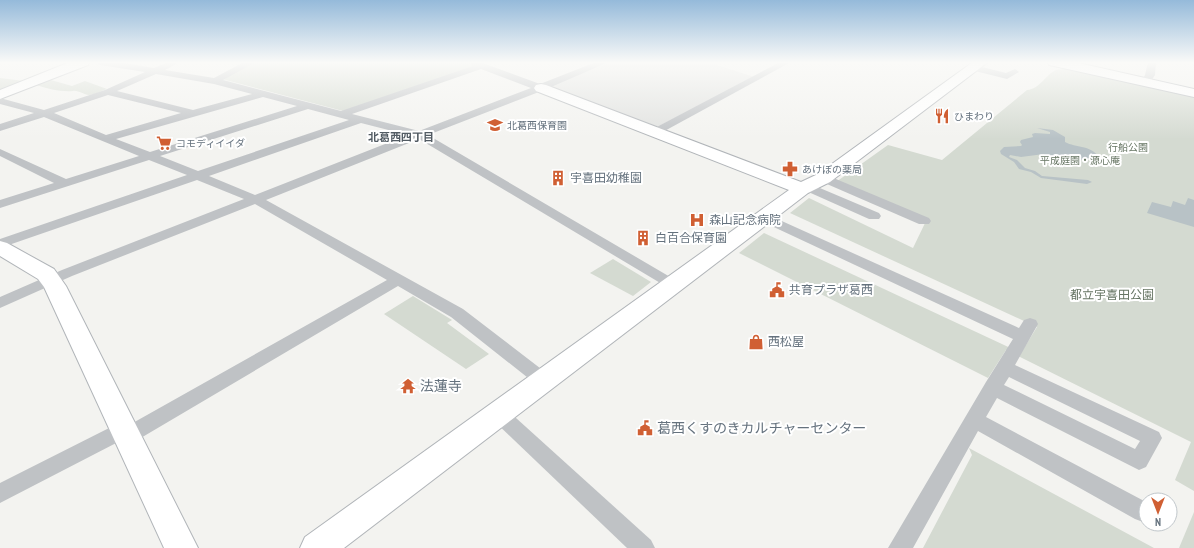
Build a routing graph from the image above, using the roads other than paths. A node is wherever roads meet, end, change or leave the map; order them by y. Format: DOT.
graph roads {
  1 [pos="19,88"];
  2 [pos="118,88"];
  3 [pos="240,88"];
  4 [pos="419,88"];
  5 [pos="541,88"];
  6 [pos="739,88"];
  7 [pos="947,88"];
  8 [pos="1170,88"];
  9 [pos="108,92"];
  10 [pos="262,93"];
  11 [pos="1194,93"];
  12 [pos="0,95"];
  13 [pos="0,101"];
  14 [pos="309,105"];
  15 [pos="44,113"];
  16 [pos="194,114"];
  17 [pos="342,114"];
  18 [pos="361,119"];
  19 [pos="0,128"];
  20 [pos="655,132"];
  21 [pos="420,135"];
  22 [pos="106,138"];
  23 [pos="0,152"];
  24 [pos="148,157"];
  25 [pos="198,175"];
  26 [pos="64,183"];
  27 [pos="811,185"];
  28 [pos="255,199"];
  29 [pos="0,204"];
  30 [pos="874,216"];
  31 [pos="764,217"];
  32 [pos="924,221"];
  33 [pos="0,246"];
  34 [pos="51,280"];
  35 [pos="398,280"];
  36 [pos="672,284"];
  37 [pos="0,303"];
  38 [pos="1004,367"];
  39 [pos="543,380"];
  40 [pos="992,388"];
  41 [pos="498,413"];
  42 [pos="974,419"];
  43 [pos="126,433"];
  44 [pos="0,493"];
  45 [pos="1138,509"];
  46 [pos="181,548"];
  47 [pos="317,548"];
  48 [pos="643,548"];
  49 [pos="900,548"];
  1 -- 12 [label="street"];
  2 -- 9 [label="street"];
  3 -- 10 [label="street"];
  4 -- 17 [label="street"];
  5 -- 20 [label="street"];
  5 -- 21 [label="street"];
  6 -- 20 [label="street"];
  7 -- 27 [label="street"];
  8 -- 11 [label="street"];
  9 -- 15 [label="street"];
  9 -- 16 [label="street"];
  10 -- 14 [label="street"];
  10 -- 16 [label="street"];
  13 -- 15 [label="street"];
  14 -- 17 [label="street"];
  14 -- 24 [label="street"];
  15 -- 19 [label="street"];
  15 -- 22 [label="street"];
  16 -- 22 [label="street"];
  17 -- 18 [label="street"];
  18 -- 21 [label="street"];
  18 -- 25 [label="street"];
  20 -- 27 [label="street"];
  21 -- 28 [label="street"];
  21 -- 36 [label="street"];
  22 -- 24 [label="street"];
  23 -- 26 [label="street"];
  24 -- 25 [label="street"];
  24 -- 26 [label="street"];
  25 -- 28 [label="street"];
  25 -- 33 [label="street"];
  26 -- 29 [label="street"];
  27 -- 30 [label="street"];
  27 -- 31 [label="street"];
  27 -- 32 [label="street"];
  28 -- 34 [label="street"];
  28 -- 35 [label="street"];
  31 -- 36 [label="street"];
  31 -- 38 [label="street"];
  33 -- 34 [label="street"];
  34 -- 37 [label="street"];
  34 -- 43 [label="street"];
  35 -- 39 [label="street"];
  35 -- 43 [label="street"];
  36 -- 39 [label="street"];
  38 -- 40 [label="street"];
  38 -- 40 [label="street"];
  39 -- 41 [label="street"];
  40 -- 42 [label="street"];
  41 -- 47 [label="street"];
  41 -- 48 [label="street"];
  42 -- 45 [label="street"];
  42 -- 49 [label="street"];
  43 -- 44 [label="street"];
  43 -- 46 [label="street"];
}
